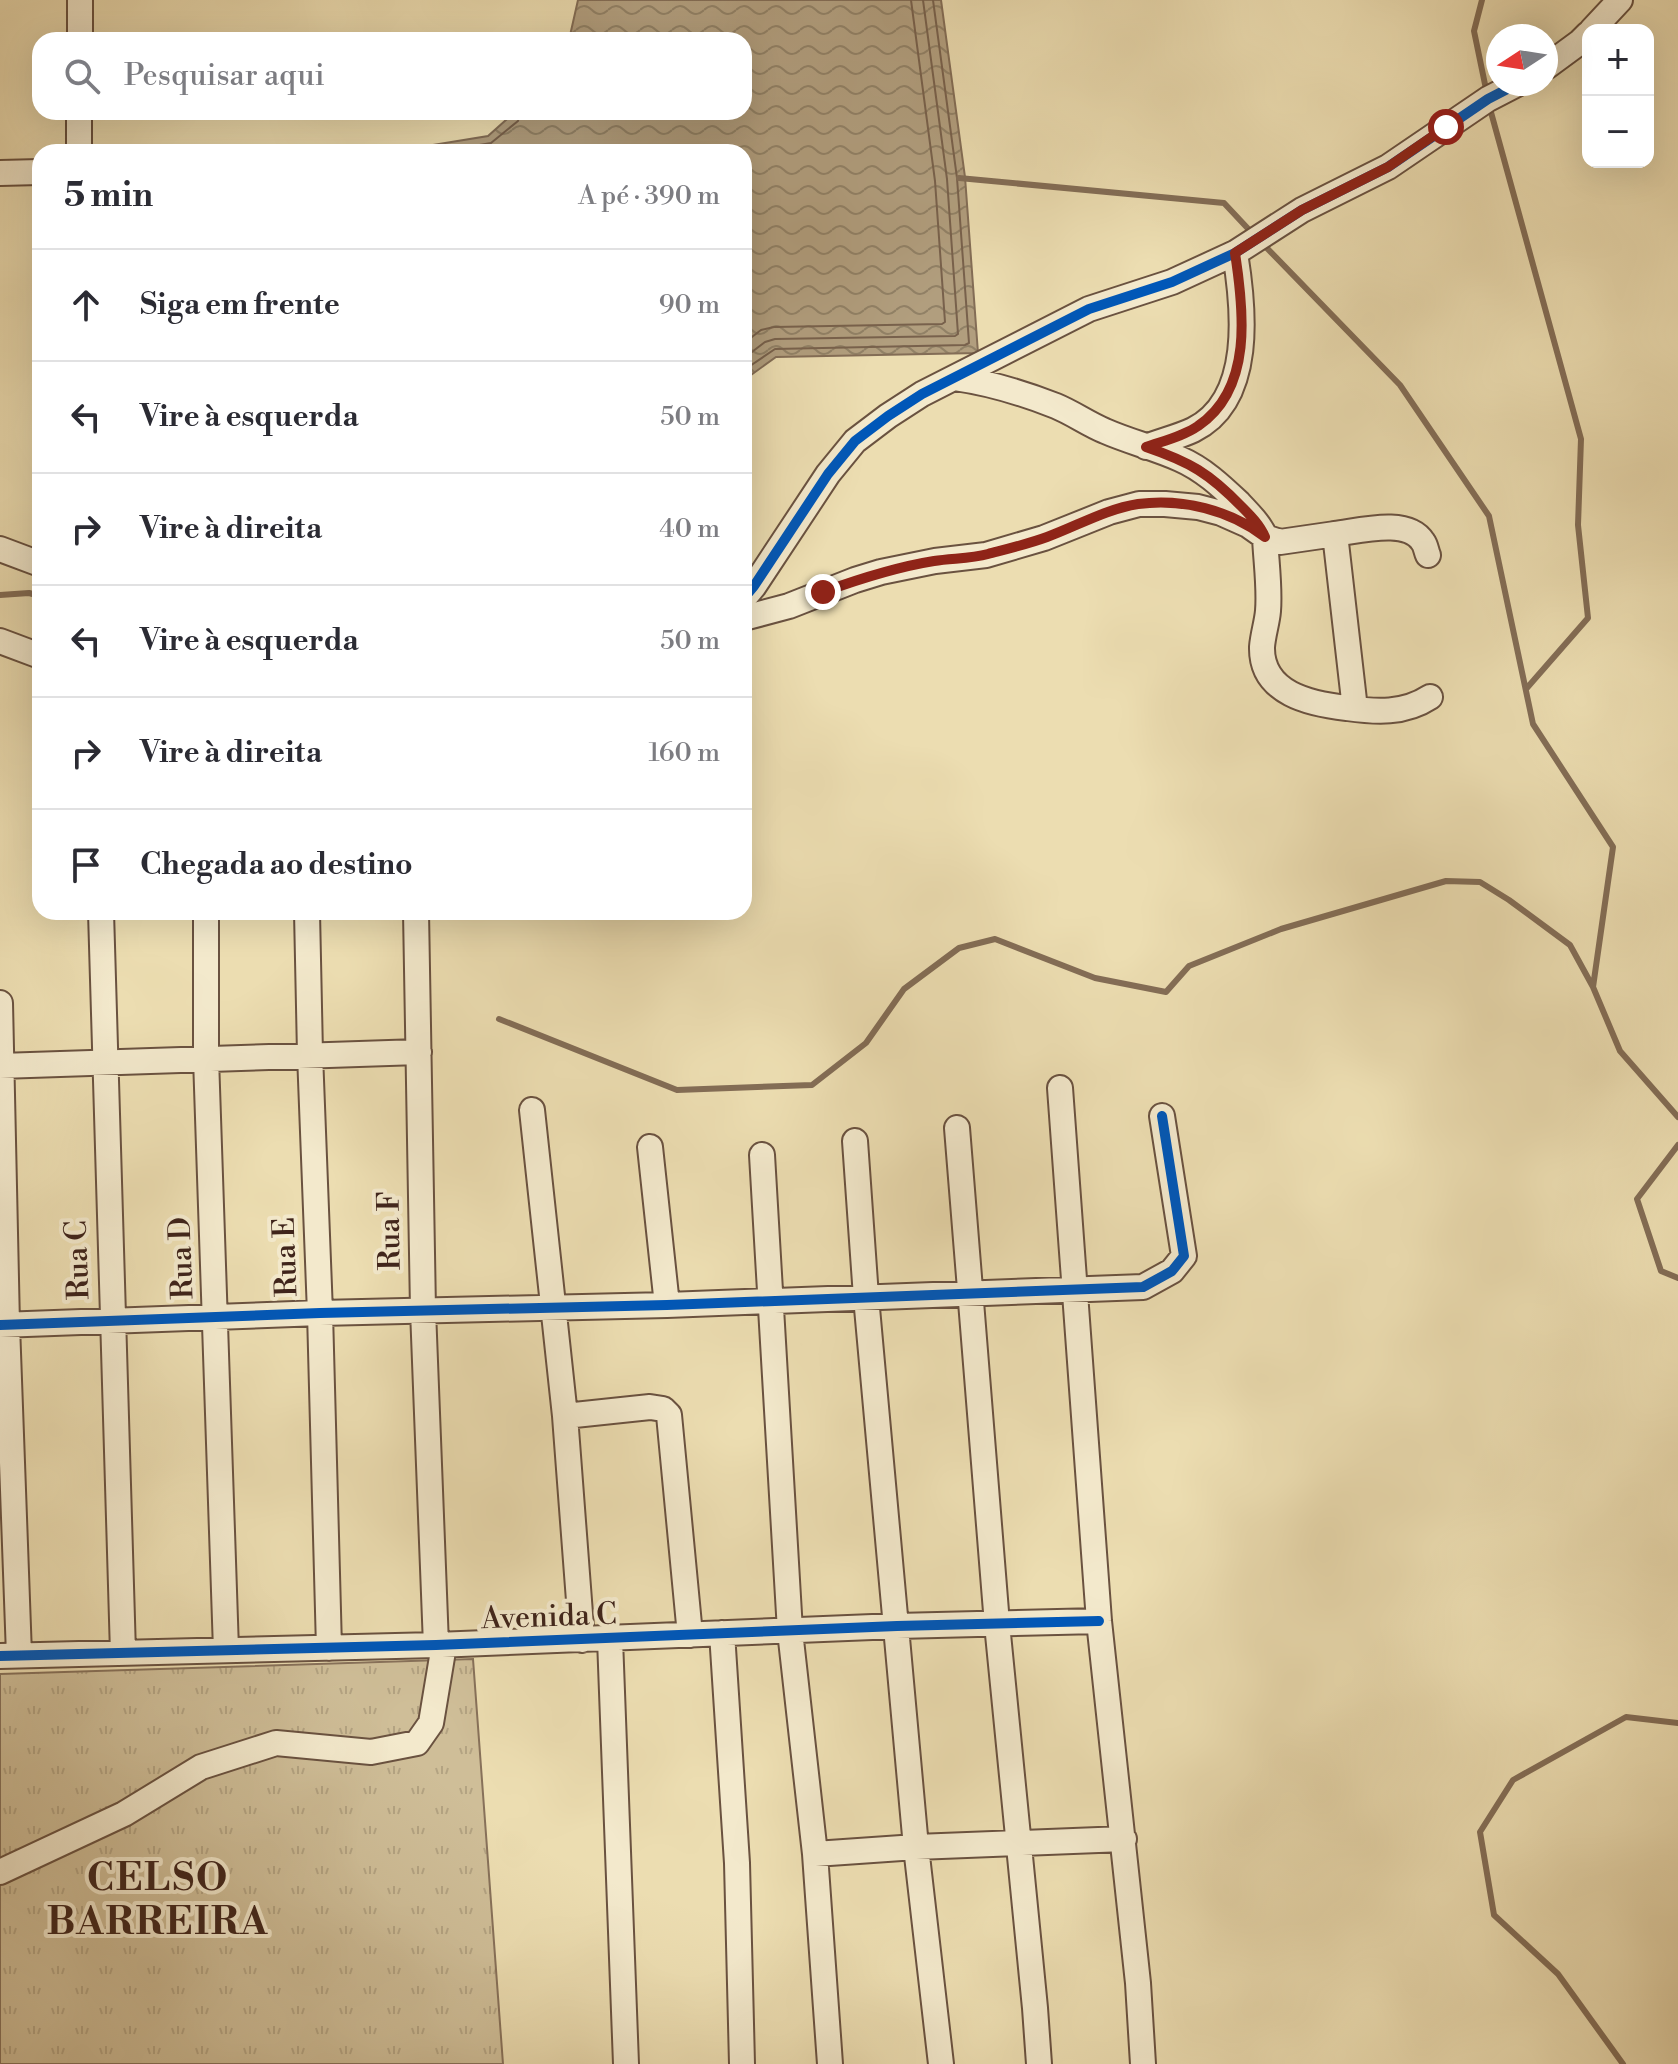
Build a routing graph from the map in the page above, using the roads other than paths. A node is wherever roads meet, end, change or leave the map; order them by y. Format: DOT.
graph roads {
  1 [pos="80,0"];
  2 [pos="1620,0"];
  3 [pos="1598,24"];
  4 [pos="80,32"];
  5 [pos="1582,40"];
  6 [pos="1558,58"];
  7 [pos="1494,96"];
  8 [pos="79,120"];
  9 [pos="79,144"];
  10 [pos="32,172"];
  11 [pos="0,173"];
  12 [pos="1235,253"];
  13 [pos="955,378"];
  14 [pos="1146,447"];
  15 [pos="1335,534"];
  16 [pos="1265,537"];
  17 [pos="0,549"];
  18 [pos="1428,555"];
  19 [pos="32,561"];
  20 [pos="752,588"];
  21 [pos="752,616"];
  22 [pos="0,641"];
  23 [pos="32,653"];
  24 [pos="1430,697"];
  25 [pos="1355,709"];
  26 [pos="101,920"];
  27 [pos="206,920"];
  28 [pos="307,920"];
  29 [pos="416,920"];
  30 [pos="0,1003"];
  31 [pos="419,1052"];
  32 [pos="310,1054"];
  33 [pos="206,1058"];
  34 [pos="105,1062"];
  35 [pos="1,1066"];
  36 [pos="1060,1088"];
  37 [pos="532,1110"];
  38 [pos="1162,1116"];
  39 [pos="957,1128"];
  40 [pos="855,1141"];
  41 [pos="650,1147"];
  42 [pos="762,1155"];
  43 [pos="1075,1291"];
  44 [pos="969,1293"];
  45 [pos="866,1297"];
  46 [pos="770,1301"];
  47 [pos="667,1305"];
  48 [pos="554,1308"];
  49 [pos="423,1310"];
  50 [pos="320,1313"];
  51 [pos="216,1317"];
  52 [pos="112,1321"];
  53 [pos="4,1325"];
  54 [pos="565,1416"];
  55 [pos="1099,1621"];
  56 [pos="997,1624"];
  57 [pos="897,1626"];
  58 [pos="790,1631"];
  59 [pos="722,1633"];
  60 [pos="690,1635"];
  61 [pos="610,1639"];
  62 [pos="582,1640"];
  63 [pos="440,1645"];
  64 [pos="329,1648"];
  65 [pos="226,1650"];
  66 [pos="123,1653"];
  67 [pos="10,1656"];
  68 [pos="1124,1839"];
  69 [pos="1019,1842"];
  70 [pos="916,1847"];
  71 [pos="815,1854"];
  72 [pos="0,1872"];
  73 [pos="626,2064"];
  74 [pos="742,2064"];
  75 [pos="830,2064"];
  76 [pos="941,2064"];
  77 [pos="1039,2064"];
  78 [pos="1143,2064"];
  1 -- 4 [label="street"];
  2 -- 3 [label="street"];
  5 -- 6 [label="street"];
  7 -- 12 [label="street"];
  8 -- 9 [label="street"];
  10 -- 11 [label="street"];
  12 -- 13 [label="street"];
  12 -- 14 [label="street"];
  13 -- 14 [label="street"];
  13 -- 20 [label="street"];
  14 -- 16 [label="street"];
  15 -- 16 [label="street"];
  15 -- 18 [label="street"];
  15 -- 25 [label="street"];
  16 -- 21 [label="street"];
  16 -- 25 [label="street"];
  17 -- 19 [label="street"];
  22 -- 23 [label="street"];
  24 -- 25 [label="street"];
  26 -- 34 [label="street, Rua C"];
  27 -- 33 [label="street, Rua D"];
  28 -- 32 [label="street, Rua E"];
  29 -- 31 [label="street, Rua F"];
  30 -- 35 [label="street"];
  31 -- 32 [label="street"];
  31 -- 49 [label="street, Rua F"];
  32 -- 33 [label="street"];
  32 -- 50 [label="street, Rua E"];
  33 -- 34 [label="street"];
  33 -- 51 [label="street, Rua D"];
  34 -- 35 [label="street"];
  34 -- 52 [label="street, Rua C"];
  35 -- 53 [label="street"];
  36 -- 43 [label="street"];
  37 -- 48 [label="street"];
  38 -- 43 [label="street"];
  39 -- 44 [label="street"];
  40 -- 45 [label="street"];
  41 -- 47 [label="street"];
  42 -- 46 [label="street"];
  43 -- 44 [label="street"];
  43 -- 55 [label="street"];
  44 -- 45 [label="street"];
  44 -- 56 [label="street"];
  45 -- 46 [label="street"];
  45 -- 57 [label="street"];
  46 -- 47 [label="street"];
  46 -- 58 [label="street"];
  47 -- 48 [label="street"];
  48 -- 49 [label="street"];
  48 -- 54 [label="street"];
  49 -- 50 [label="street"];
  49 -- 63 [label="street, Rua F"];
  50 -- 51 [label="street"];
  50 -- 64 [label="street, Rua E"];
  51 -- 52 [label="street"];
  51 -- 65 [label="street, Rua D"];
  52 -- 53 [label="street"];
  52 -- 66 [label="street, Rua C"];
  53 -- 67 [label="street"];
  54 -- 60 [label="street"];
  54 -- 62 [label="street"];
  55 -- 56 [label="street, Avenida C"];
  55 -- 68 [label="street"];
  56 -- 57 [label="street, Avenida C"];
  56 -- 69 [label="street"];
  57 -- 58 [label="street, Avenida C"];
  57 -- 70 [label="street"];
  58 -- 59 [label="street, Avenida C"];
  58 -- 71 [label="street"];
  59 -- 60 [label="street, Avenida C"];
  59 -- 74 [label="street"];
  60 -- 61 [label="street, Avenida C"];
  61 -- 62 [label="street, Avenida C"];
  61 -- 73 [label="street"];
  62 -- 63 [label="street, Avenida C"];
  63 -- 64 [label="street, Avenida C"];
  63 -- 72 [label="street, Rua F"];
  64 -- 65 [label="street, Avenida C"];
  65 -- 66 [label="street, Avenida C"];
  66 -- 67 [label="street, Avenida C"];
  68 -- 69 [label="street"];
  68 -- 78 [label="street"];
  69 -- 70 [label="street"];
  69 -- 77 [label="street"];
  70 -- 71 [label="street"];
  70 -- 76 [label="street"];
  71 -- 75 [label="street"];
}
